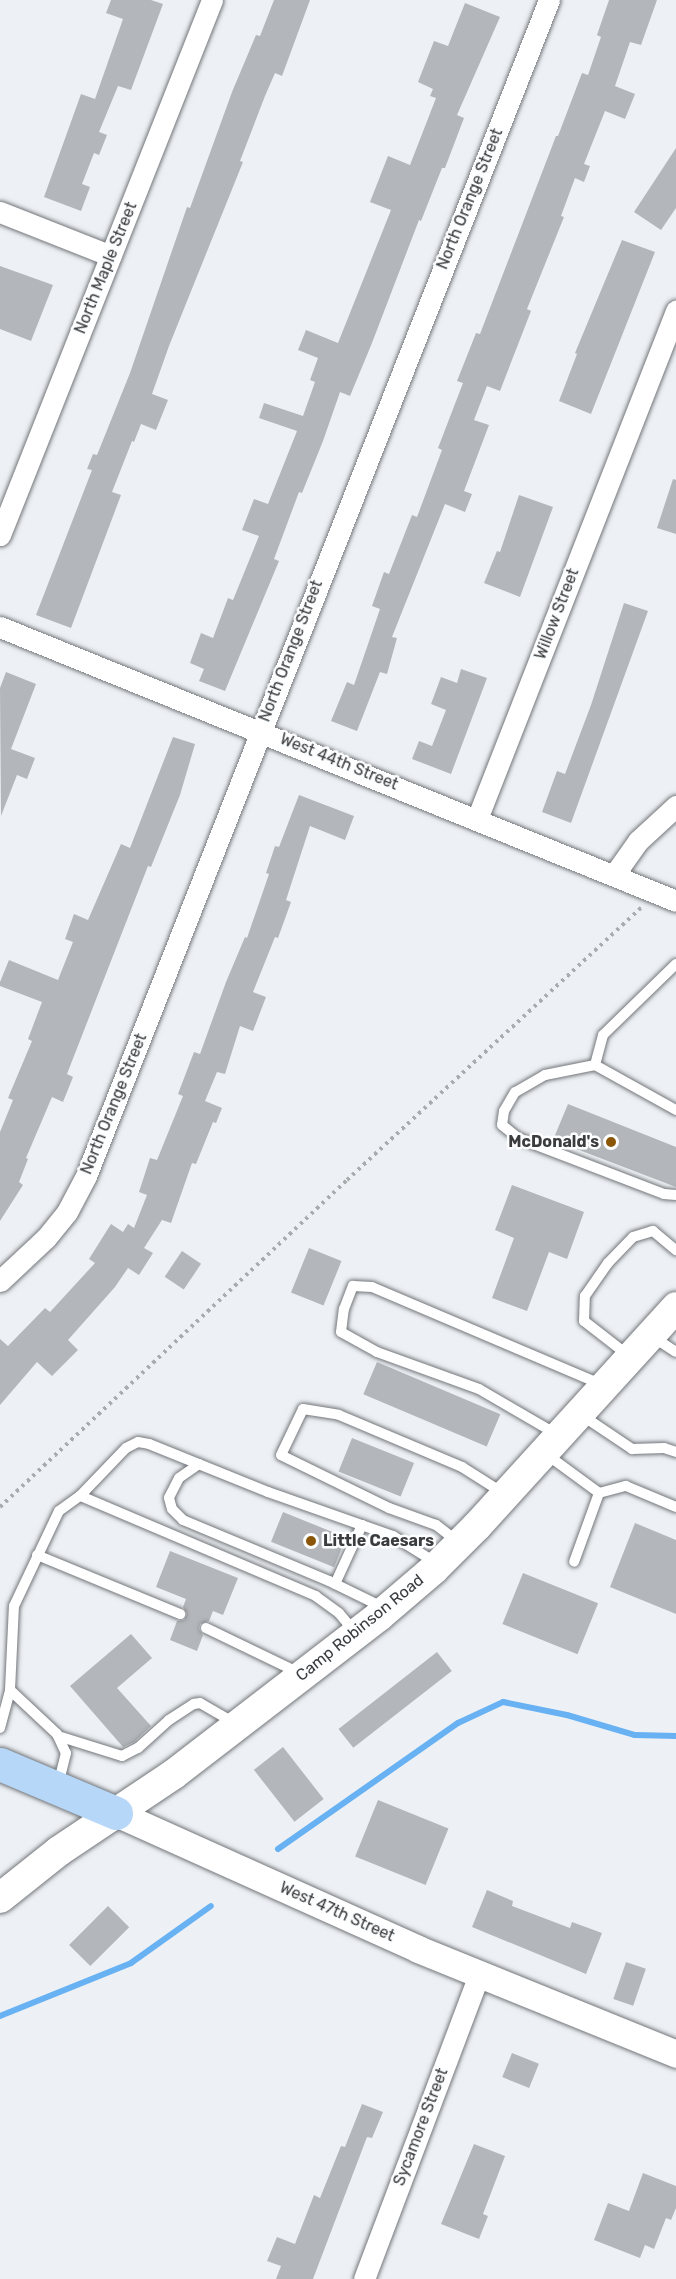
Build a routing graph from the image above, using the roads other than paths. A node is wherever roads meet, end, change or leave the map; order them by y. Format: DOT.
graph roads {
  1 [pos="212,0"];
  2 [pos="549,0"];
  3 [pos="0,212"];
  4 [pos="111,256"];
  5 [pos="676,311"];
  6 [pos="0,535"];
  7 [pos="0,627"];
  8 [pos="261,730"];
  9 [pos="676,806"];
  10 [pos="477,819"];
  11 [pos="614,874"];
  12 [pos="667,897"];
  13 [pos="676,964"];
  14 [pos="595,1065"];
  15 [pos="676,1110"];
  16 [pos="676,1195"];
  17 [pos="676,1250"];
  18 [pos="0,1281"];
  19 [pos="676,1307"];
  20 [pos="650,1335"];
  21 [pos="676,1352"];
  22 [pos="630,1358"];
  23 [pos="604,1386"];
  24 [pos="579,1413"];
  25 [pos="551,1444"];
  26 [pos="676,1452"];
  27 [pos="199,1464"];
  28 [pos="599,1493"];
  29 [pos="506,1495"];
  30 [pos="80,1496"];
  31 [pos="676,1507"];
  32 [pos="362,1525"];
  33 [pos="459,1543"];
  34 [pos="37,1555"];
  35 [pos="574,1562"];
  36 [pos="438,1565"];
  37 [pos="335,1584"];
  38 [pos="386,1609"];
  39 [pos="180,1614"];
  40 [pos="206,1628"];
  41 [pos="356,1634"];
  42 [pos="302,1675"];
  43 [pos="10,1690"];
  44 [pos="237,1725"];
  45 [pos="0,1728"];
  46 [pos="58,1736"];
  47 [pos="0,1764"];
  48 [pos="58,1788"];
  49 [pos="117,1813"];
  50 [pos="3,1891"];
  51 [pos="479,1974"];
  52 [pos="676,2054"];
  53 [pos="364,2279"];
  1 -- 4 [label="street, North Maple Street"];
  2 -- 8 [label="street, North Orange Street"];
  3 -- 4 [label="street"];
  4 -- 6 [label="street, North Maple Street"];
  5 -- 10 [label="street, Willow Street"];
  7 -- 8 [label="street, West 44th Street"];
  8 -- 10 [label="street, West 44th Street"];
  8 -- 18 [label="street, North Orange Street"];
  9 -- 11 [label="street"];
  10 -- 11 [label="street, West 44th Street"];
  11 -- 12 [label="street, West 44th Street"];
  13 -- 14 [label="lane"];
  14 -- 15 [label="lane"];
  14 -- 16 [label="lane"];
  17 -- 22 [label="lane"];
  19 -- 20 [label="main road, Camp Robinson Road"];
  20 -- 21 [label="lane"];
  20 -- 22 [label="main road, Camp Robinson Road"];
  22 -- 23 [label="main road, Camp Robinson Road"];
  23 -- 24 [label="main road, Camp Robinson Road"];
  23 -- 25 [label="lane"];
  24 -- 25 [label="main road, Camp Robinson Road"];
  24 -- 26 [label="lane"];
  25 -- 28 [label="lane"];
  25 -- 29 [label="main road, Camp Robinson Road"];
  27 -- 30 [label="lane"];
  27 -- 32 [label="lane"];
  27 -- 37 [label="lane"];
  28 -- 31 [label="lane"];
  28 -- 35 [label="lane"];
  29 -- 33 [label="main road, Camp Robinson Road"];
  29 -- 33 [label="lane"];
  30 -- 34 [label="lane"];
  30 -- 41 [label="lane"];
  32 -- 36 [label="lane"];
  32 -- 37 [label="lane"];
  33 -- 36 [label="main road, Camp Robinson Road"];
  34 -- 39 [label="lane"];
  34 -- 43 [label="lane"];
  36 -- 38 [label="main road, Camp Robinson Road"];
  37 -- 38 [label="lane"];
  38 -- 41 [label="main road, Camp Robinson Road"];
  40 -- 42 [label="lane"];
  41 -- 42 [label="main road, Camp Robinson Road"];
  42 -- 44 [label="main road, Camp Robinson Road"];
  43 -- 45 [label="lane"];
  43 -- 46 [label="lane"];
  44 -- 46 [label="lane"];
  44 -- 49 [label="main road, Camp Robinson Road"];
  46 -- 48 [label="lane"];
  47 -- 48 [label="main road, West 47th Street"];
  48 -- 49 [label="main road, West 47th Street"];
  49 -- 50 [label="main road, Camp Robinson Road"];
  49 -- 51 [label="street, West 47th Street"];
  51 -- 52 [label="street, West 47th Street"];
  51 -- 53 [label="street, Sycamore Street"];
}
